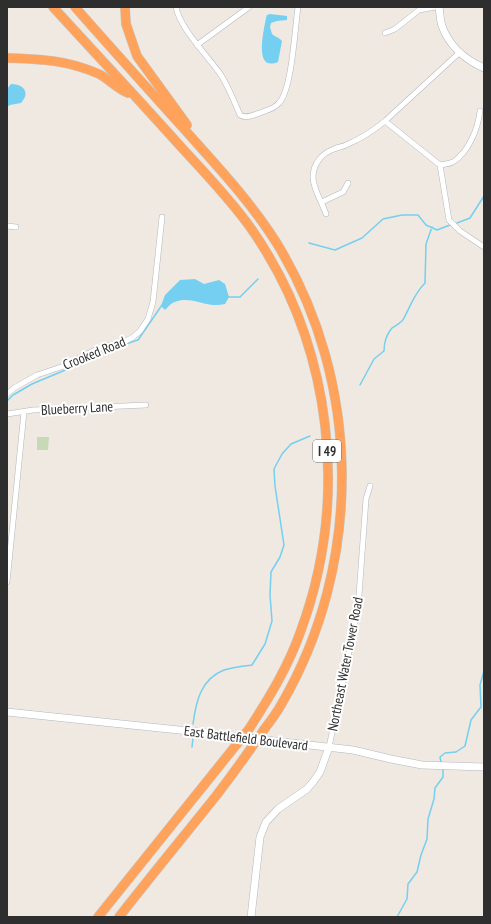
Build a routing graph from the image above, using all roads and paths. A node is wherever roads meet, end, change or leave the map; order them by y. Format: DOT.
graph roads {
  1 [pos="53,7"];
  2 [pos="75,7"];
  3 [pos="125,7"];
  4 [pos="176,7"];
  5 [pos="249,7"];
  6 [pos="298,7"];
  7 [pos="435,7"];
  8 [pos="439,7"];
  9 [pos="385,33"];
  10 [pos="197,45"];
  11 [pos="459,53"];
  12 [pos="7,58"];
  13 [pos="484,68"];
  14 [pos="134,94"];
  15 [pos="480,111"];
  16 [pos="386,121"];
  17 [pos="188,134"];
  18 [pos="440,166"];
  19 [pos="348,183"];
  20 [pos="322,202"];
  21 [pos="326,214"];
  22 [pos="162,217"];
  23 [pos="7,226"];
  24 [pos="16,227"];
  25 [pos="484,247"];
  26 [pos="7,394"];
  27 [pos="146,404"];
  28 [pos="24,412"];
  29 [pos="7,414"];
  30 [pos="370,486"];
  31 [pos="9,554"];
  32 [pos="7,582"];
  33 [pos="7,712"];
  34 [pos="329,747"];
  35 [pos="484,767"];
  36 [pos="113,898"];
  37 [pos="94,917"];
  38 [pos="98,917"];
  39 [pos="120,917"];
  40 [pos="251,917"];
  1 -- 14 [label="highway, I 49"];
  2 -- 17 [label="highway, I 49"];
  3 -- 17 [label="highway"];
  4 -- 10 [label="street"];
  5 -- 10 [label="street"];
  6 -- 10 [label="street"];
  7 -- 9 [label="street"];
  8 -- 11 [label="street"];
  11 -- 13 [label="street"];
  11 -- 16 [label="street"];
  12 -- 14 [label="highway"];
  14 -- 36 [label="highway, I 49"];
  15 -- 18 [label="street"];
  16 -- 18 [label="street"];
  16 -- 20 [label="street"];
  17 -- 39 [label="highway, I 49"];
  18 -- 25 [label="street"];
  19 -- 20 [label="street"];
  20 -- 21 [label="street"];
  22 -- 26 [label="street, Crooked Road"];
  23 -- 24 [label="street"];
  27 -- 28 [label="street, Blueberry Lane"];
  28 -- 29 [label="street, Blueberry Lane"];
  28 -- 31 [label="street"];
  30 -- 34 [label="street, Northeast Water Tower Road"];
  31 -- 32 [label="street"];
  33 -- 34 [label="street, East Battlefield Boulevard, bridge"];
  34 -- 35 [label="street, East Battlefield Boulevard"];
  34 -- 40 [label="street"];
  36 -- 37 [label="highway"];
  36 -- 38 [label="highway, I 49"];
}
